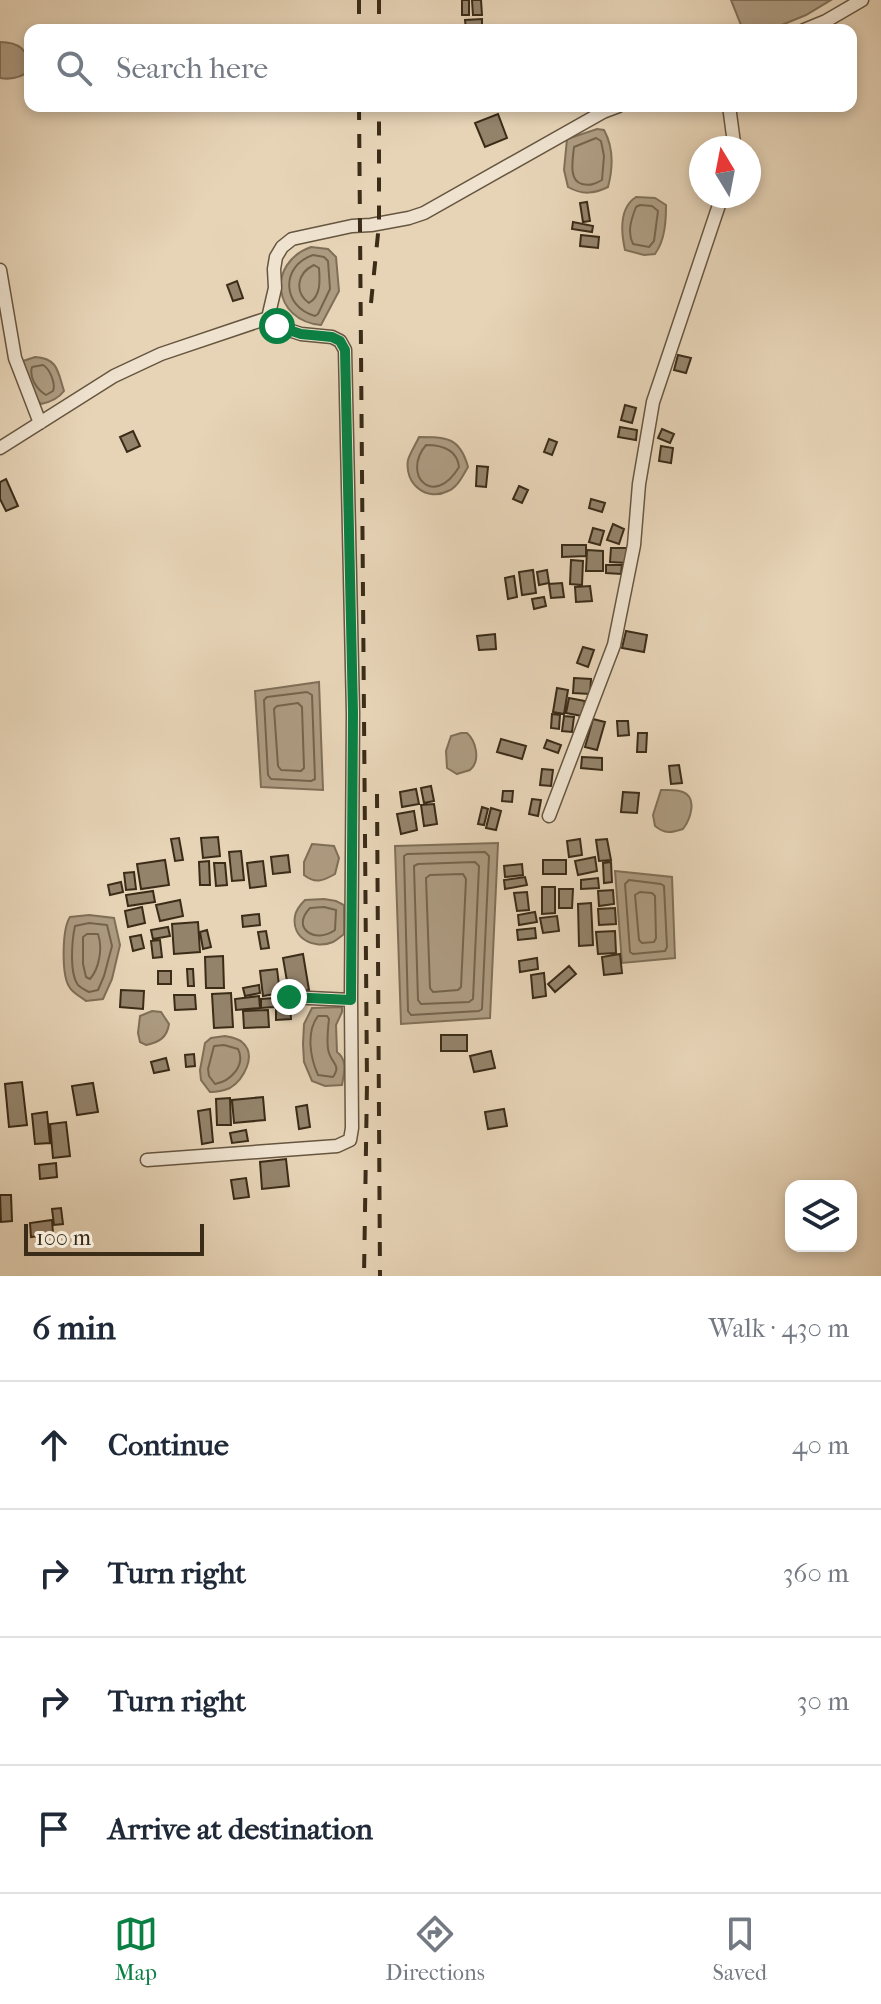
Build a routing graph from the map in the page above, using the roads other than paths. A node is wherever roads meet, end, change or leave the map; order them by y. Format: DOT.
graph roads {
  1 [pos="862,0"];
  2 [pos="819,24"];
  3 [pos="603,112"];
  4 [pos="730,112"];
  5 [pos="733,136"];
  6 [pos="718,208"];
  7 [pos="0,270"];
  8 [pos="268,318"];
  9 [pos="40,423"];
  10 [pos="0,448"];
  11 [pos="549,816"];
  12 [pos="289,997"];
  13 [pos="351,1000"];
  14 [pos="147,1160"];
  1 -- 2 [label="street"];
  3 -- 8 [label="street"];
  4 -- 5 [label="street"];
  6 -- 11 [label="street"];
  7 -- 9 [label="street"];
  8 -- 9 [label="street"];
  8 -- 13 [label="street"];
  9 -- 10 [label="street"];
  12 -- 13 [label="street"];
  13 -- 14 [label="street"];
}
